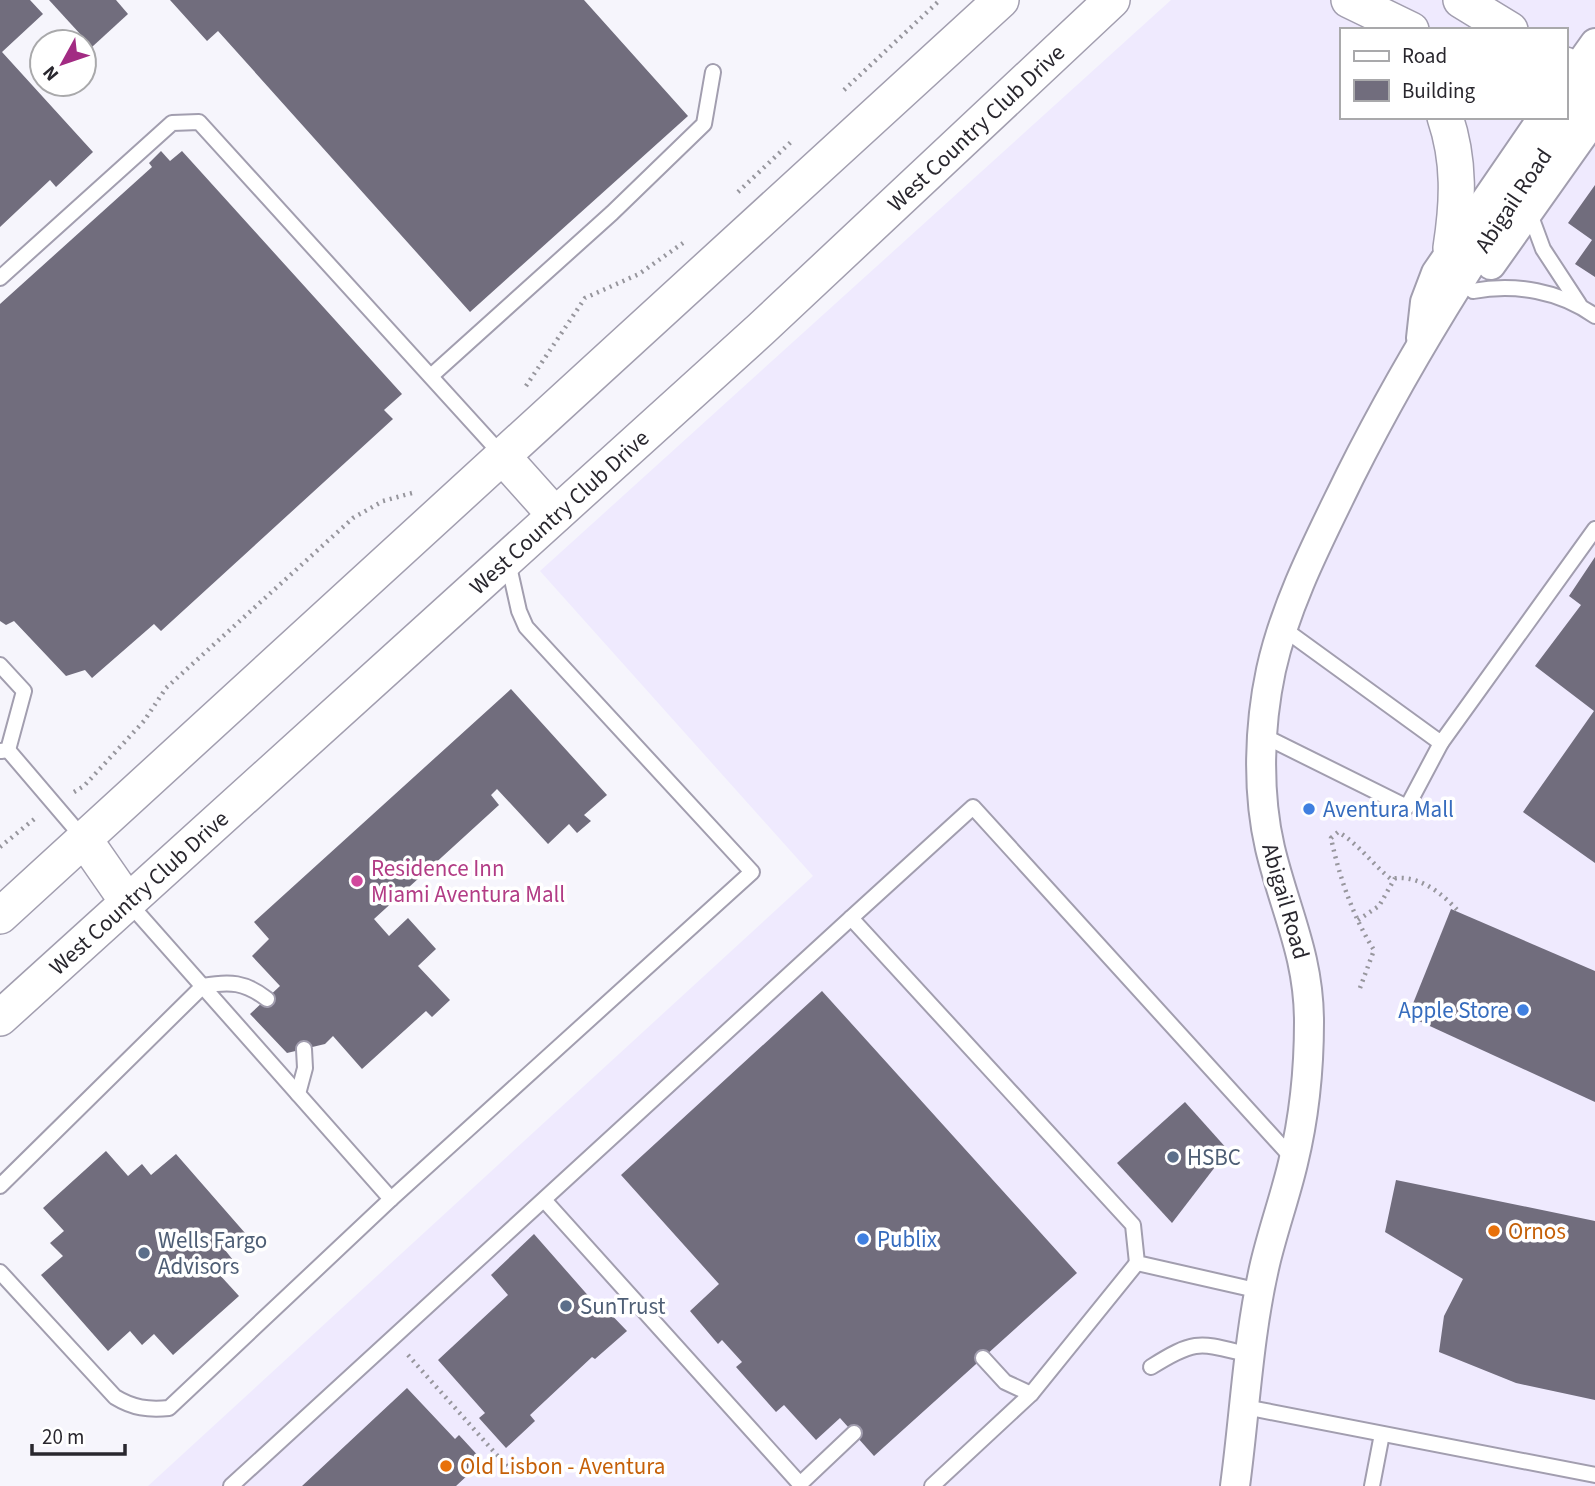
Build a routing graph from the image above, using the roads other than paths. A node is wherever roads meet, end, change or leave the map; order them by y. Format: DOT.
graph roads {
  1 [pos="1001,0"];
  2 [pos="1112,0"];
  3 [pos="1461,0"];
  4 [pos="1372,15"];
  5 [pos="1406,28"];
  6 [pos="1507,28"];
  7 [pos="1595,43"];
  8 [pos="713,72"];
  9 [pos="1580,97"];
  10 [pos="1567,112"];
  11 [pos="1567,117"];
  12 [pos="1445,119"];
  13 [pos="1561,119"];
  14 [pos="1566,119"];
  15 [pos="1529,211"];
  16 [pos="1451,248"];
  17 [pos="0,278"];
  18 [pos="1473,291"];
  19 [pos="1579,304"];
  20 [pos="1595,316"];
  21 [pos="1428,333"];
  22 [pos="432,376"];
  23 [pos="504,458"];
  24 [pos="555,515"];
  25 [pos="1595,529"];
  26 [pos="507,558"];
  27 [pos="1284,629"];
  28 [pos="0,665"];
  29 [pos="1264,736"];
  30 [pos="1441,743"];
  31 [pos="4,751"];
  32 [pos="84,839"];
  33 [pos="127,901"];
  34 [pos="0,916"];
  35 [pos="851,918"];
  36 [pos="203,986"];
  37 [pos="267,999"];
  38 [pos="0,1018"];
  39 [pos="304,1049"];
  40 [pos="299,1094"];
  41 [pos="1294,1160"];
  42 [pos="0,1186"];
  43 [pos="391,1199"];
  44 [pos="545,1200"];
  45 [pos="1137,1263"];
  46 [pos="0,1272"];
  47 [pos="1260,1291"];
  48 [pos="1250,1354"];
  49 [pos="983,1358"];
  50 [pos="1151,1367"];
  51 [pos="1031,1394"];
  52 [pos="1244,1407"];
  53 [pos="854,1433"];
  54 [pos="1382,1434"];
  55 [pos="1595,1475"];
  56 [pos="231,1486"];
  57 [pos="932,1486"];
  58 [pos="1235,1486"];
  59 [pos="1372,1486"];
  1 -- 23 [label="street"];
  2 -- 24 [label="street, West Country Club Drive"];
  3 -- 6 [label="street"];
  4 -- 5 [label="street"];
  7 -- 9 [label="street, Abigail Road"];
  8 -- 22 [label="lane"];
  9 -- 10 [label="street, Abigail Road"];
  9 -- 11 [label="street, Abigail Road"];
  9 -- 15 [label="street, Abigail Road"];
  12 -- 16 [label="street"];
  13 -- 16 [label="street, Abigail Road"];
  14 -- 21 [label="street, Abigail Road"];
  15 -- 18 [label="street, Abigail Road"];
  15 -- 19 [label="lane"];
  16 -- 21 [label="street, Abigail Road"];
  17 -- 22 [label="lane"];
  18 -- 19 [label="lane"];
  18 -- 21 [label="street, Abigail Road"];
  19 -- 20 [label="lane"];
  21 -- 27 [label="street, Abigail Road"];
  22 -- 23 [label="lane"];
  23 -- 24 [label="street"];
  23 -- 32 [label="street"];
  24 -- 26 [label="street, West Country Club Drive"];
  25 -- 30 [label="lane"];
  26 -- 33 [label="street, West Country Club Drive"];
  26 -- 43 [label="lane"];
  27 -- 29 [label="street, Abigail Road"];
  27 -- 30 [label="lane"];
  28 -- 31 [label="lane"];
  29 -- 30 [label="lane"];
  29 -- 41 [label="street, Abigail Road"];
  31 -- 32 [label="lane"];
  32 -- 33 [label="street"];
  32 -- 34 [label="street"];
  33 -- 36 [label="lane"];
  33 -- 38 [label="street, West Country Club Drive"];
  35 -- 41 [label="lane"];
  35 -- 44 [label="lane"];
  35 -- 45 [label="lane"];
  36 -- 37 [label="lane"];
  36 -- 40 [label="lane"];
  36 -- 42 [label="lane"];
  39 -- 40 [label="lane"];
  40 -- 43 [label="lane"];
  41 -- 47 [label="street, Abigail Road"];
  43 -- 46 [label="lane"];
  44 -- 53 [label="lane"];
  44 -- 56 [label="lane"];
  45 -- 47 [label="lane"];
  45 -- 51 [label="lane"];
  47 -- 48 [label="street, Abigail Road"];
  48 -- 50 [label="lane"];
  48 -- 52 [label="street, Abigail Road"];
  49 -- 51 [label="lane"];
  51 -- 57 [label="lane"];
  52 -- 54 [label="lane"];
  52 -- 58 [label="street, Abigail Road"];
  54 -- 55 [label="lane"];
  54 -- 59 [label="lane"];
}
